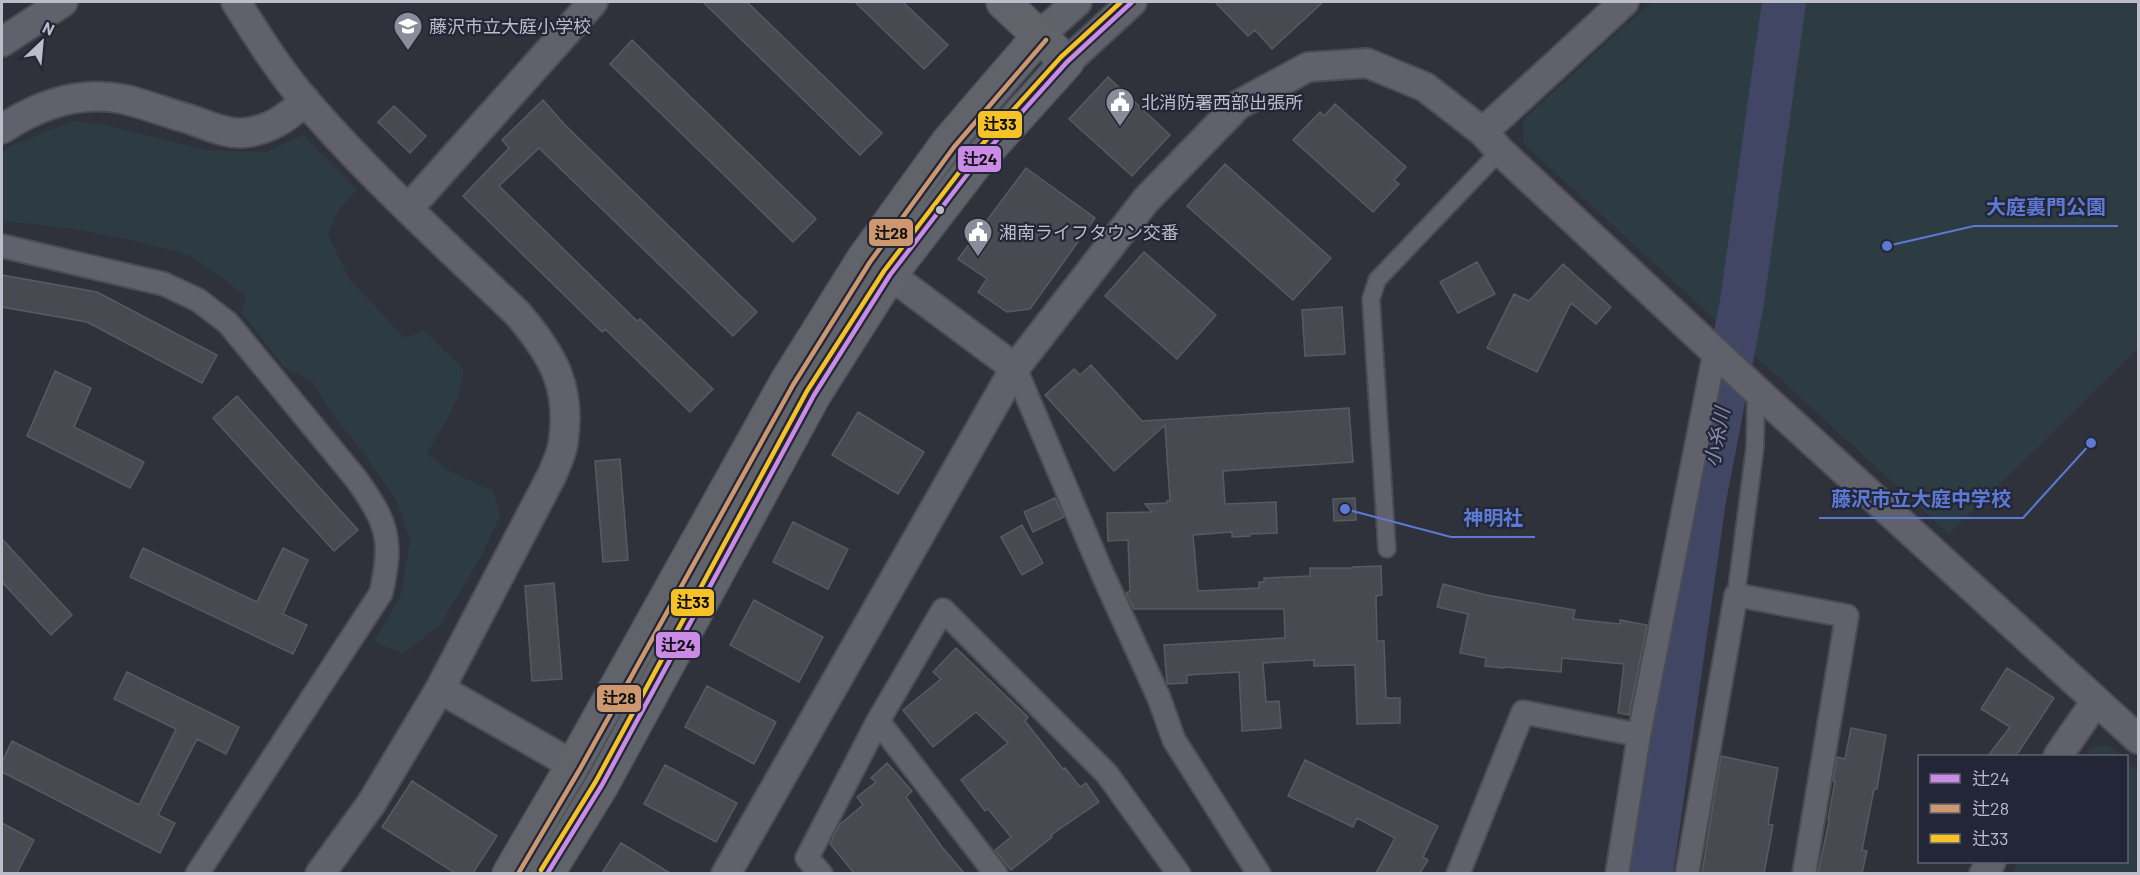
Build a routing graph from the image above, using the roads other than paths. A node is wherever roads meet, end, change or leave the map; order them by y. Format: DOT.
graph roads {
  1 [pos="63,2"];
  2 [pos="236,2"];
  3 [pos="593,2"];
  4 [pos="1003,2"];
  5 [pos="1077,2"];
  6 [pos="1132,2"];
  7 [pos="1624,2"];
  8 [pos="1040,35"];
  9 [pos="2,42"];
  10 [pos="1067,62"];
  11 [pos="306,101"];
  12 [pos="2,129"];
  13 [pos="1491,141"];
  14 [pos="408,209"];
  15 [pos="2,246"];
  16 [pos="877,267"];
  17 [pos="1715,351"];
  18 [pos="1015,368"];
  19 [pos="1756,390"];
  20 [pos="1387,549"];
  21 [pos="1736,595"];
  22 [pos="681,640"];
  23 [pos="440,689"];
  24 [pos="2096,701"];
  25 [pos="878,721"];
  26 [pos="1639,735"];
  27 [pos="2139,739"];
  28 [pos="2059,755"];
  29 [pos="573,765"];
  30 [pos="197,873"];
  31 [pos="320,873"];
  32 [pos="509,873"];
  33 [pos="548,873"];
  34 [pos="726,873"];
  35 [pos="821,873"];
  36 [pos="996,873"];
  37 [pos="1179,873"];
  38 [pos="1259,873"];
  39 [pos="1458,873"];
  40 [pos="1617,873"];
  41 [pos="1687,873"];
  42 [pos="1804,873"];
  1 -- 9 [label="street"];
  2 -- 11 [label="street"];
  3 -- 14 [label="street"];
  4 -- 8 [label="main road"];
  5 -- 8 [label="street"];
  6 -- 10 [label="street"];
  7 -- 13 [label="street"];
  8 -- 10 [label="main road"];
  8 -- 16 [label="main road"];
  10 -- 16 [label="main road"];
  11 -- 12 [label="street"];
  11 -- 14 [label="street"];
  13 -- 17 [label="street"];
  13 -- 18 [label="street"];
  13 -- 20 [label="street"];
  14 -- 23 [label="street"];
  15 -- 30 [label="street"];
  16 -- 18 [label="street"];
  16 -- 22 [label="main road"];
  16 -- 29 [label="main road"];
  17 -- 19 [label="street"];
  17 -- 26 [label="street"];
  18 -- 34 [label="street"];
  18 -- 38 [label="street"];
  19 -- 21 [label="street"];
  19 -- 24 [label="street"];
  21 -- 41 [label="street"];
  21 -- 42 [label="street"];
  22 -- 29 [label="street"];
  22 -- 33 [label="main road"];
  23 -- 29 [label="street"];
  23 -- 31 [label="street"];
  24 -- 27 [label="street"];
  24 -- 28 [label="street"];
  25 -- 35 [label="street"];
  25 -- 36 [label="street"];
  25 -- 37 [label="street"];
  26 -- 39 [label="street"];
  26 -- 40 [label="street"];
  29 -- 32 [label="main road"];
}
